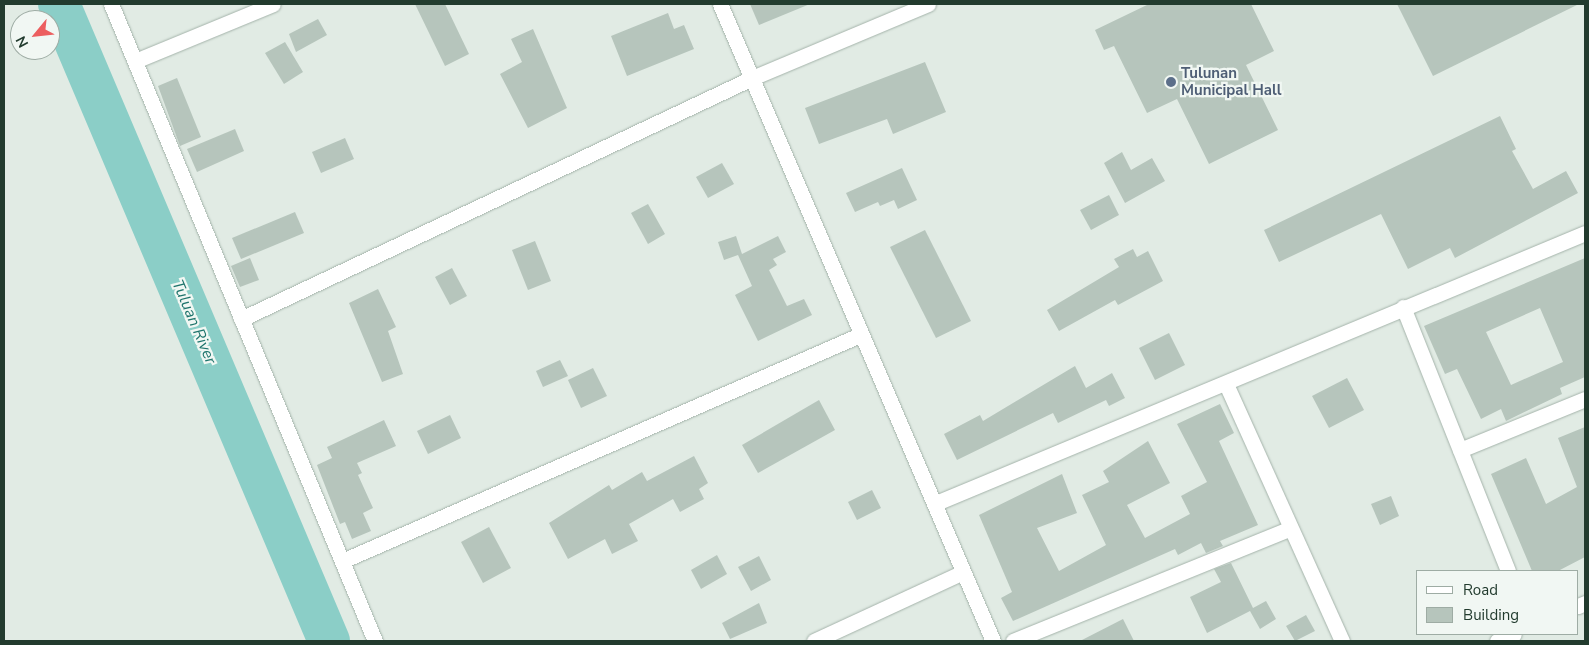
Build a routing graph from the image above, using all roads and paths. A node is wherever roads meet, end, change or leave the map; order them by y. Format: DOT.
graph roads {
  1 [pos="111,4"];
  2 [pos="273,4"];
  3 [pos="720,4"];
  4 [pos="928,4"];
  5 [pos="135,61"];
  6 [pos="752,78"];
  7 [pos="1585,233"];
  8 [pos="1403,307"];
  9 [pos="241,319"];
  10 [pos="862,334"];
  11 [pos="1226,384"];
  12 [pos="1585,399"];
  13 [pos="1460,450"];
  14 [pos="936,503"];
  15 [pos="1289,529"];
  16 [pos="342,561"];
  17 [pos="1508,570"];
  18 [pos="963,572"];
  19 [pos="1512,635"];
  20 [pos="375,641"];
  21 [pos="814,641"];
  22 [pos="993,641"];
  23 [pos="1013,641"];
  24 [pos="1342,641"];
  25 [pos="1497,641"];
  1 -- 5 [label="street"];
  2 -- 5 [label="street"];
  3 -- 6 [label="street"];
  4 -- 6 [label="street"];
  5 -- 9 [label="street"];
  6 -- 9 [label="street"];
  6 -- 10 [label="street"];
  7 -- 8 [label="street"];
  8 -- 11 [label="street"];
  8 -- 13 [label="street"];
  9 -- 16 [label="street"];
  10 -- 14 [label="street"];
  10 -- 16 [label="street"];
  11 -- 14 [label="street"];
  11 -- 15 [label="street"];
  12 -- 13 [label="street"];
  13 -- 17 [label="street"];
  14 -- 18 [label="street"];
  15 -- 23 [label="street"];
  15 -- 24 [label="street"];
  16 -- 20 [label="street"];
  18 -- 21 [label="street"];
  18 -- 22 [label="street"];
  19 -- 25 [label="street"];
}
